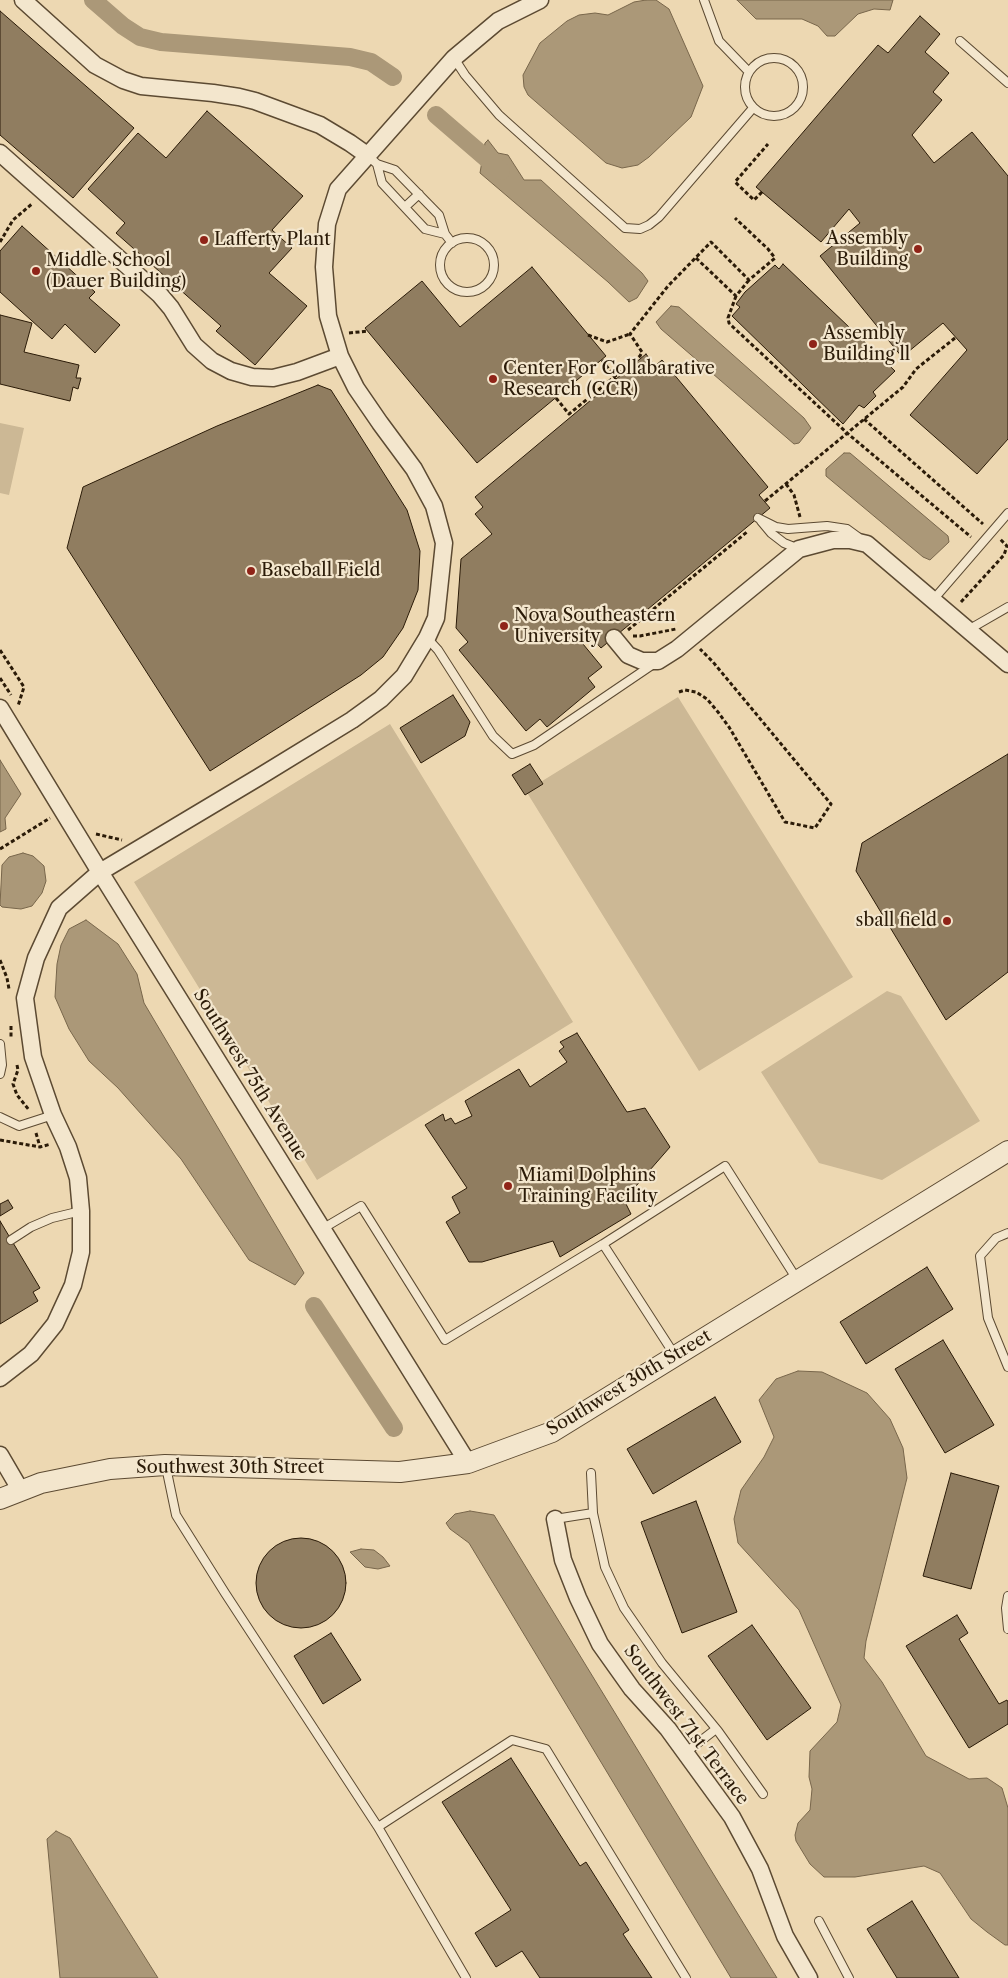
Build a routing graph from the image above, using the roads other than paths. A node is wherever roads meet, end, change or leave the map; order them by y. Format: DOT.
graph roads {
  1 [pos="23,0"];
  2 [pos="540,0"];
  3 [pos="704,0"];
  4 [pos="960,41"];
  5 [pos="454,58"];
  6 [pos="749,72"];
  7 [pos="1008,83"];
  8 [pos="753,108"];
  9 [pos="0,152"];
  10 [pos="372,160"];
  11 [pos="419,194"];
  12 [pos="405,207"];
  13 [pos="445,234"];
  14 [pos="452,243"];
  15 [pos="340,356"];
  16 [pos="1008,513"];
  17 [pos="868,544"];
  18 [pos="799,549"];
  19 [pos="933,600"];
  20 [pos="1008,607"];
  21 [pos="968,630"];
  22 [pos="427,638"];
  23 [pos="614,638"];
  24 [pos="658,661"];
  25 [pos="1008,664"];
  26 [pos="0,708"];
  27 [pos="100,872"];
  28 [pos="0,1044"];
  29 [pos="0,1074"];
  30 [pos="53,1115"];
  31 [pos="0,1117"];
  32 [pos="1008,1151"];
  33 [pos="81,1210"];
  34 [pos="322,1229"];
  35 [pos="1008,1233"];
  36 [pos="11,1240"];
  37 [pos="604,1244"];
  38 [pos="798,1281"];
  39 [pos="676,1356"];
  40 [pos="1008,1367"];
  41 [pos="0,1378"];
  42 [pos="0,1455"];
  43 [pos="468,1463"];
  44 [pos="165,1465"];
  45 [pos="591,1473"];
  46 [pos="21,1490"];
  47 [pos="0,1499"];
  48 [pos="593,1513"];
  49 [pos="555,1519"];
  50 [pos="1008,1596"];
  51 [pos="1008,1628"];
  52 [pos="716,1729"];
  53 [pos="685,1753"];
  54 [pos="763,1794"];
  55 [pos="378,1826"];
  56 [pos="819,1921"];
  57 [pos="466,1978"];
  58 [pos="686,1978"];
  59 [pos="809,1978"];
  60 [pos="849,1978"];
  1 -- 10 [label="street"];
  2 -- 5 [label="street"];
  3 -- 6 [label="lane"];
  4 -- 7 [label="lane"];
  5 -- 8 [label="lane"];
  5 -- 10 [label="street"];
  6 -- 8 [label="lane"];
  6 -- 8 [label="lane"];
  9 -- 15 [label="street"];
  10 -- 11 [label="lane"];
  10 -- 12 [label="lane"];
  10 -- 15 [label="street"];
  11 -- 12 [label="lane"];
  11 -- 13 [label="lane"];
  12 -- 13 [label="lane"];
  13 -- 14 [label="lane"];
  14 -- 14 [label="lane"];
  15 -- 22 [label="street"];
  16 -- 19 [label="lane"];
  17 -- 18 [label="street"];
  17 -- 18 [label="lane"];
  17 -- 19 [label="street"];
  18 -- 24 [label="street"];
  19 -- 21 [label="street"];
  20 -- 21 [label="lane"];
  21 -- 25 [label="street"];
  22 -- 24 [label="lane"];
  22 -- 27 [label="street"];
  23 -- 24 [label="street"];
  26 -- 27 [label="street, Southwest 75th Avenue"];
  27 -- 30 [label="street"];
  27 -- 34 [label="street, Southwest 75th Avenue"];
  28 -- 29 [label="lane"];
  30 -- 31 [label="lane"];
  30 -- 33 [label="street"];
  32 -- 38 [label="street, Southwest 30th Street"];
  33 -- 36 [label="lane"];
  33 -- 41 [label="street"];
  34 -- 37 [label="lane"];
  34 -- 43 [label="street, Southwest 75th Avenue"];
  35 -- 40 [label="lane"];
  37 -- 38 [label="lane"];
  37 -- 39 [label="lane"];
  38 -- 39 [label="street, Southwest 30th Street"];
  39 -- 43 [label="street, Southwest 30th Street"];
  42 -- 46 [label="street"];
  43 -- 44 [label="street, Southwest 30th Street"];
  44 -- 46 [label="street, Southwest 30th Street"];
  44 -- 55 [label="lane"];
  45 -- 48 [label="lane"];
  46 -- 47 [label="street, Southwest 30th Street"];
  48 -- 49 [label="lane"];
  48 -- 52 [label="lane"];
  49 -- 53 [label="street, Southwest 71st Terrace"];
  50 -- 51 [label="lane"];
  52 -- 53 [label="lane"];
  52 -- 54 [label="lane"];
  53 -- 59 [label="street, Southwest 71st Terrace"];
  55 -- 57 [label="lane"];
  55 -- 58 [label="lane"];
  56 -- 60 [label="lane"];
}
